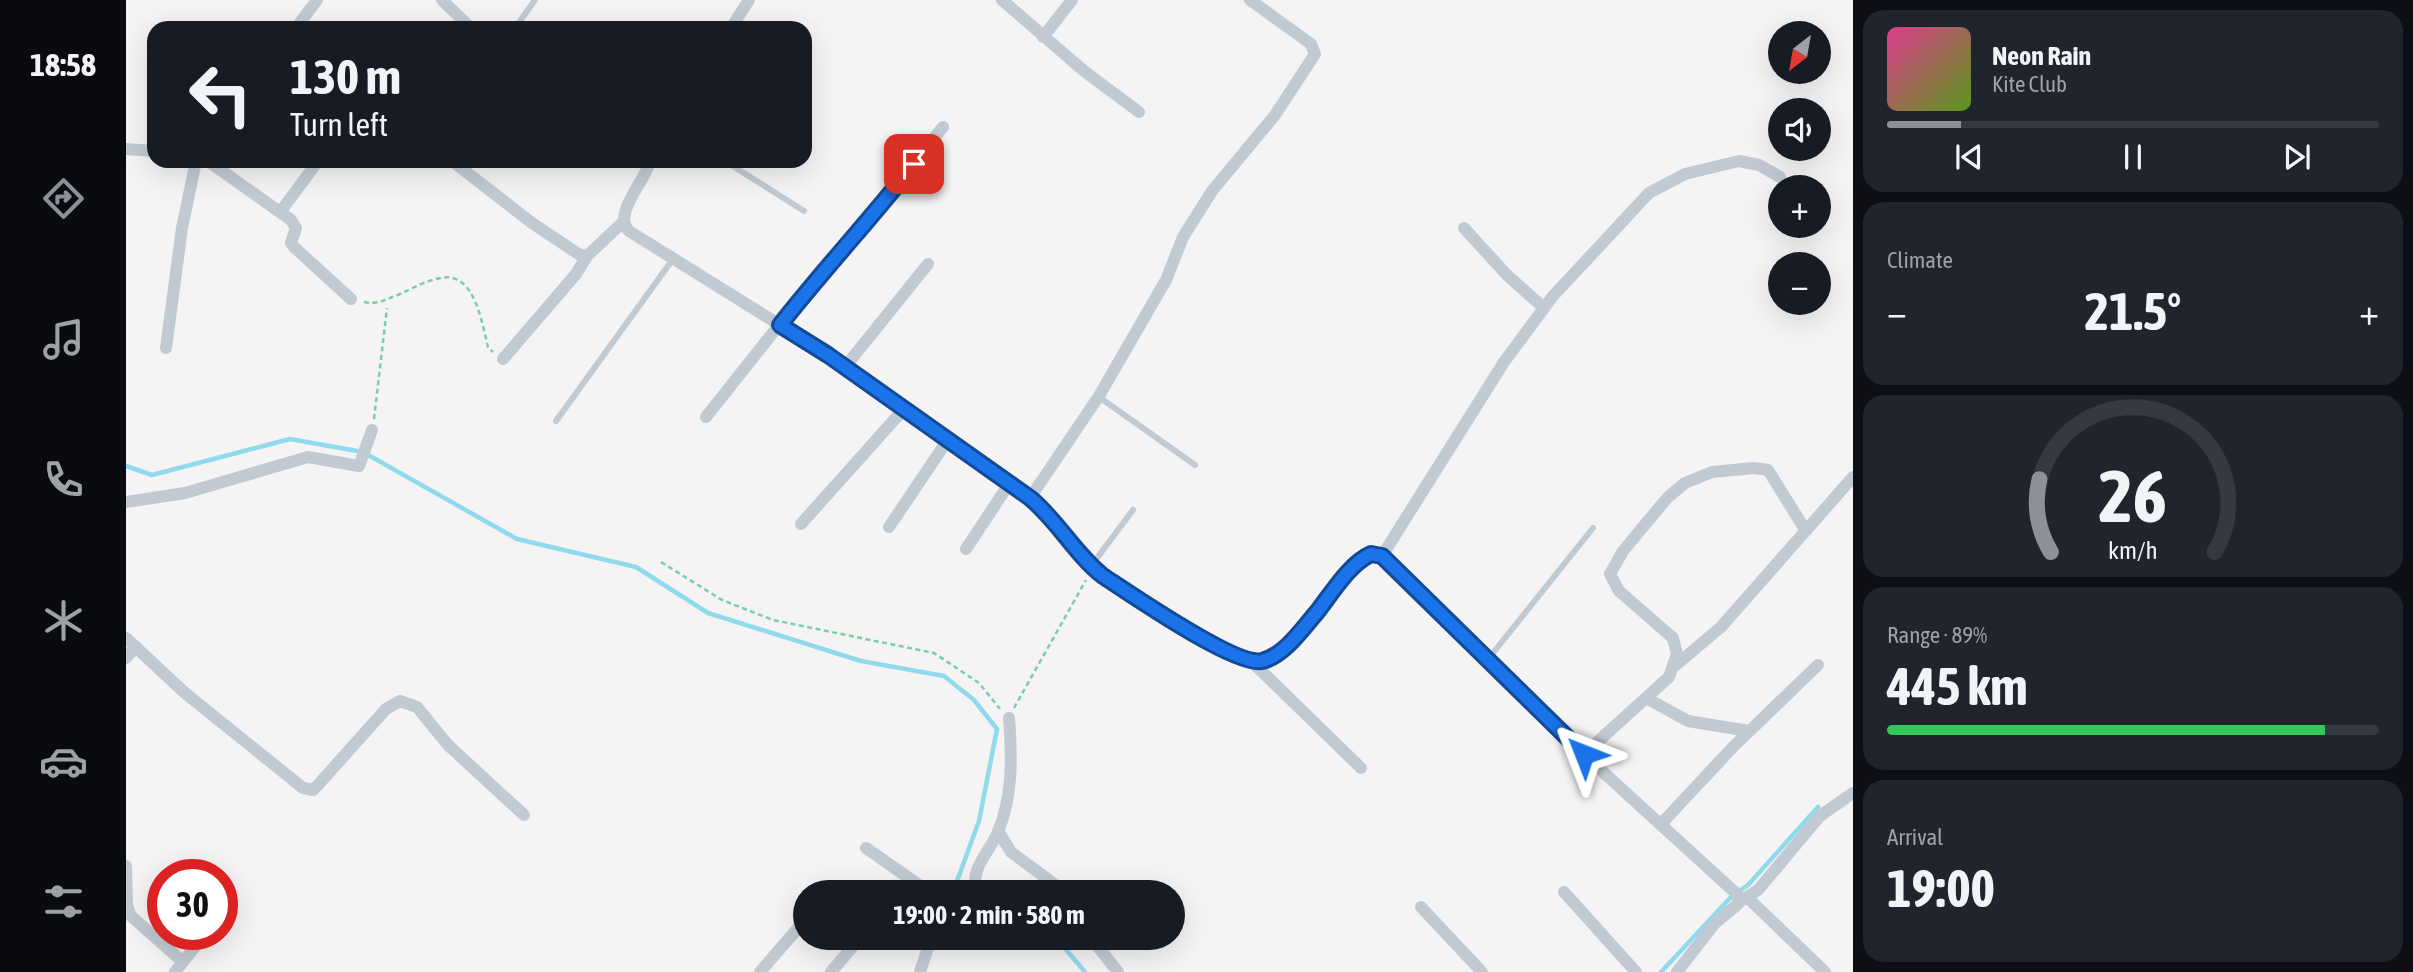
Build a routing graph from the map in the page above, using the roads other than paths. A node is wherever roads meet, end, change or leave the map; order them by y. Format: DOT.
graph roads {
  1 [pos="317,0"];
  2 [pos="442,0"];
  3 [pos="535,0"];
  4 [pos="749,0"];
  5 [pos="1002,0"];
  6 [pos="1072,0"];
  7 [pos="1250,0"];
  8 [pos="301,21"];
  9 [pos="464,21"];
  10 [pos="520,21"];
  11 [pos="736,21"];
  12 [pos="1043,37"];
  13 [pos="1139,112"];
  14 [pos="943,127"];
  15 [pos="126,149"];
  16 [pos="147,150"];
  17 [pos="195,168"];
  18 [pos="218,168"];
  19 [pos="313,168"];
  20 [pos="461,168"];
  21 [pos="646,168"];
  22 [pos="736,168"];
  23 [pos="1776,175"];
  24 [pos="281,211"];
  25 [pos="804,212"];
  26 [pos="623,222"];
  27 [pos="1464,228"];
  28 [pos="587,256"];
  29 [pos="673,259"];
  30 [pos="928,264"];
  31 [pos="351,299"];
  32 [pos="1544,308"];
  33 [pos="780,325"];
  34 [pos="166,348"];
  35 [pos="503,359"];
  36 [pos="845,367"];
  37 [pos="1098,396"];
  38 [pos="903,410"];
  39 [pos="706,417"];
  40 [pos="556,421"];
  41 [pos="371,434"];
  42 [pos="947,441"];
  43 [pos="1195,465"];
  44 [pos="1853,477"];
  45 [pos="1009,484"];
  46 [pos="1030,498"];
  47 [pos="127,500"];
  48 [pos="1133,510"];
  49 [pos="801,524"];
  50 [pos="889,527"];
  51 [pos="1593,528"];
  52 [pos="1806,531"];
  53 [pos="966,549"];
  54 [pos="1382,556"];
  55 [pos="1092,567"];
  56 [pos="131,643"];
  57 [pos="126,658"];
  58 [pos="1489,658"];
  59 [pos="1251,661"];
  60 [pos="1676,665"];
  61 [pos="1818,665"];
  62 [pos="1646,698"];
  63 [pos="1009,718"];
  64 [pos="1749,731"];
  65 [pos="1584,754"];
  66 [pos="1361,768"];
  67 [pos="1853,793"];
  68 [pos="524,815"];
  69 [pos="1662,823"];
  70 [pos="998,831"];
  71 [pos="866,848"];
  72 [pos="126,866"];
  73 [pos="912,880"];
  74 [pos="975,880"];
  75 [pos="1049,880"];
  76 [pos="1563,892"];
  77 [pos="1740,897"];
  78 [pos="1421,907"];
  79 [pos="793,934"];
  80 [pos="192,950"];
  81 [pos="850,950"];
  82 [pos="927,950"];
  83 [pos="1101,950"];
  84 [pos="179,967"];
  85 [pos="760,972"];
  86 [pos="831,972"];
  87 [pos="919,972"];
  88 [pos="1118,972"];
  89 [pos="1482,972"];
  90 [pos="1636,972"];
  91 [pos="1677,972"];
  92 [pos="1825,972"];
  1 -- 8 [label="street"];
  2 -- 9 [label="street"];
  3 -- 10 [label="lane"];
  4 -- 11 [label="street"];
  5 -- 12 [label="street"];
  6 -- 12 [label="street"];
  7 -- 37 [label="street"];
  12 -- 13 [label="street"];
  14 -- 33 [label="street"];
  15 -- 16 [label="street"];
  17 -- 34 [label="street"];
  18 -- 24 [label="street"];
  19 -- 24 [label="street"];
  20 -- 28 [label="street"];
  21 -- 26 [label="street"];
  22 -- 25 [label="lane"];
  23 -- 32 [label="street"];
  24 -- 31 [label="street"];
  26 -- 28 [label="street"];
  26 -- 29 [label="street"];
  27 -- 32 [label="street"];
  28 -- 35 [label="street"];
  29 -- 33 [label="street"];
  29 -- 40 [label="lane"];
  30 -- 36 [label="street"];
  32 -- 54 [label="street"];
  33 -- 36 [label="street"];
  33 -- 39 [label="street"];
  36 -- 38 [label="street"];
  37 -- 43 [label="lane"];
  37 -- 46 [label="street"];
  38 -- 42 [label="street"];
  38 -- 49 [label="street"];
  41 -- 47 [label="street"];
  42 -- 45 [label="street"];
  42 -- 50 [label="street"];
  44 -- 52 [label="street"];
  45 -- 46 [label="street"];
  45 -- 53 [label="street"];
  46 -- 55 [label="street"];
  48 -- 55 [label="lane"];
  51 -- 58 [label="lane"];
  52 -- 60 [label="street"];
  52 -- 60 [label="street"];
  54 -- 58 [label="street"];
  54 -- 59 [label="street"];
  55 -- 59 [label="street"];
  56 -- 57 [label="street"];
  56 -- 68 [label="street"];
  58 -- 65 [label="street"];
  59 -- 66 [label="street"];
  60 -- 62 [label="street"];
  61 -- 64 [label="street"];
  62 -- 64 [label="street"];
  62 -- 65 [label="street"];
  63 -- 70 [label="street"];
  64 -- 69 [label="street"];
  65 -- 69 [label="street"];
  67 -- 77 [label="street"];
  69 -- 77 [label="street"];
  70 -- 74 [label="street"];
  70 -- 75 [label="street"];
  71 -- 73 [label="street"];
  72 -- 84 [label="street"];
  76 -- 90 [label="street"];
  77 -- 91 [label="street"];
  77 -- 92 [label="street"];
  78 -- 89 [label="street"];
  79 -- 85 [label="street"];
  80 -- 84 [label="street"];
  81 -- 86 [label="street"];
  82 -- 87 [label="street"];
  83 -- 88 [label="street"];
}
